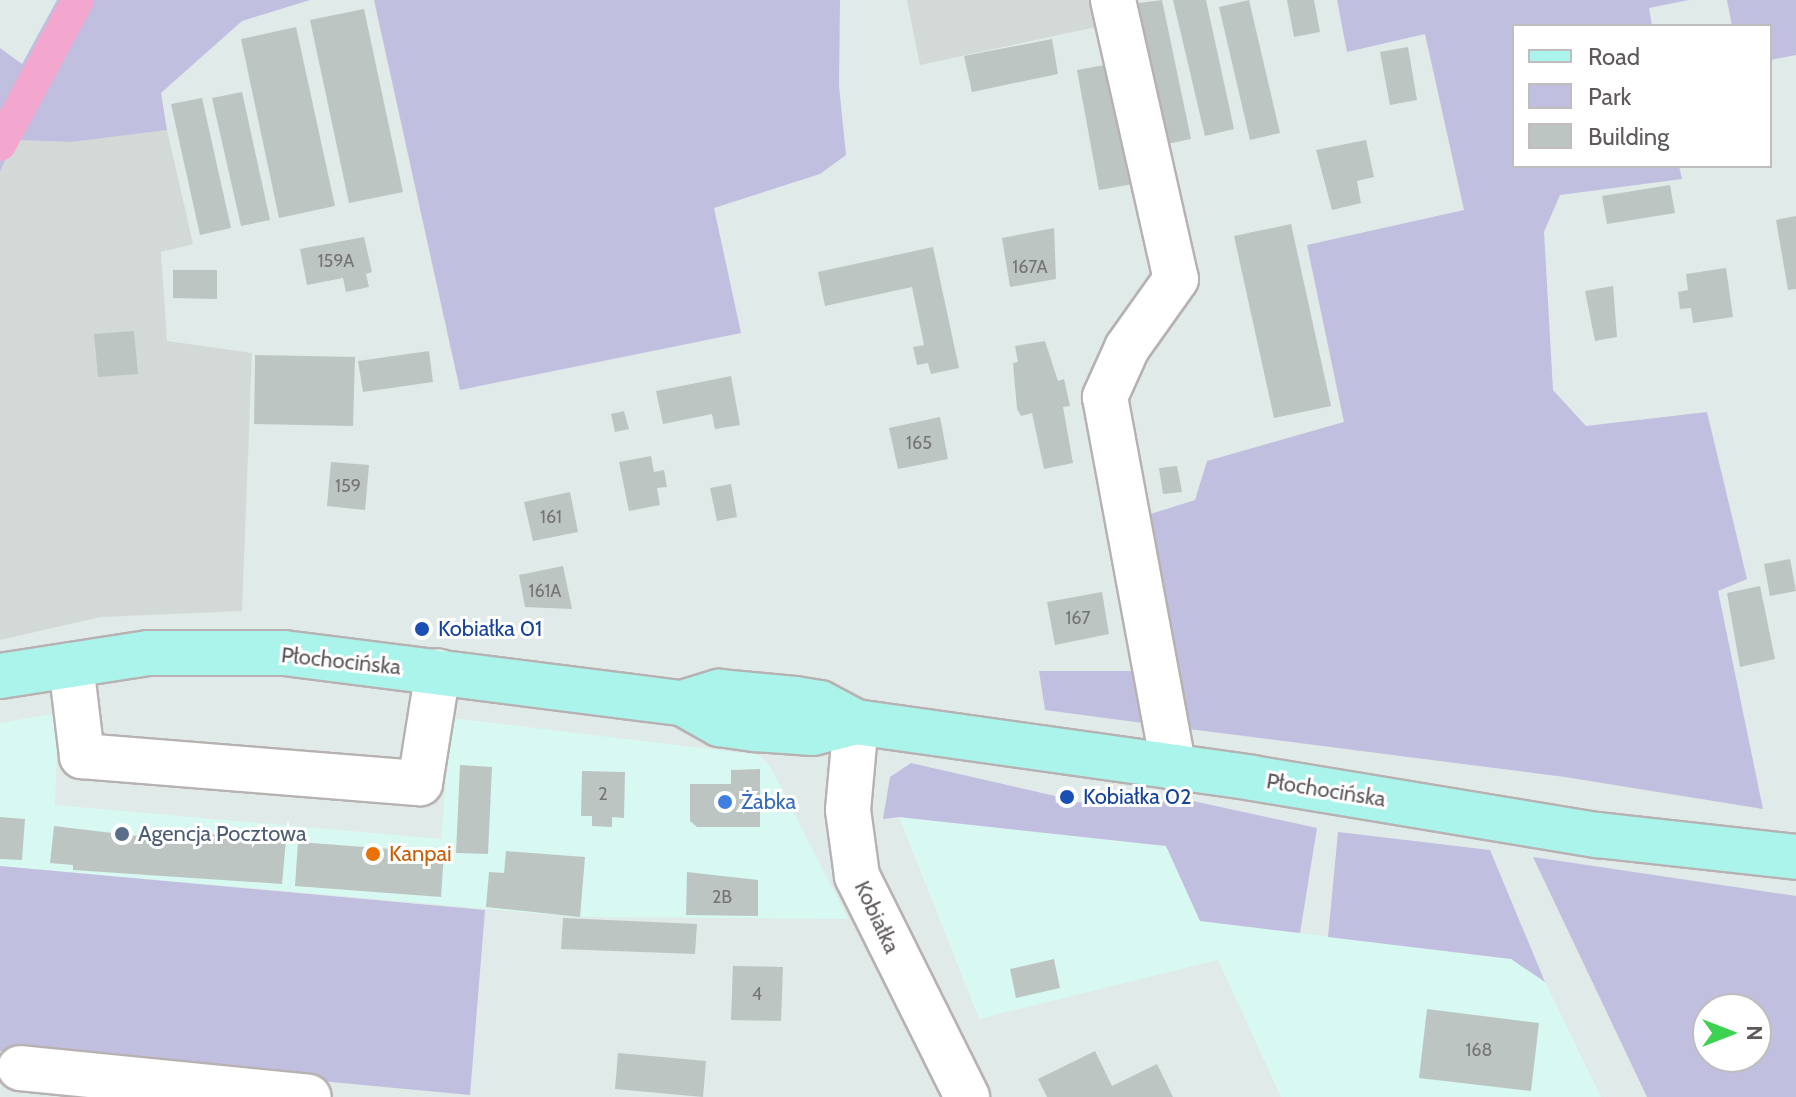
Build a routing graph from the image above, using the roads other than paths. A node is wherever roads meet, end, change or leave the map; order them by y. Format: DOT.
graph roads {
  1 [pos="1113,0"];
  2 [pos="71,665"];
  3 [pos="438,671"];
  4 [pos="0,676"];
  5 [pos="856,722"];
  6 [pos="1174,768"];
  7 [pos="1796,857"];
  8 [pos="20,1068"];
  9 [pos="309,1097"];
  10 [pos="967,1097"];
  1 -- 6 [label="street"];
  2 -- 3 [label="main road, Płochocińska"];
  2 -- 3 [label="street"];
  2 -- 4 [label="main road, Płochocińska"];
  3 -- 5 [label="main road, Płochocińska"];
  5 -- 6 [label="main road, Płochocińska"];
  5 -- 10 [label="street, Kobiałka"];
  6 -- 7 [label="main road, Płochocińska"];
  8 -- 9 [label="street"];
}
